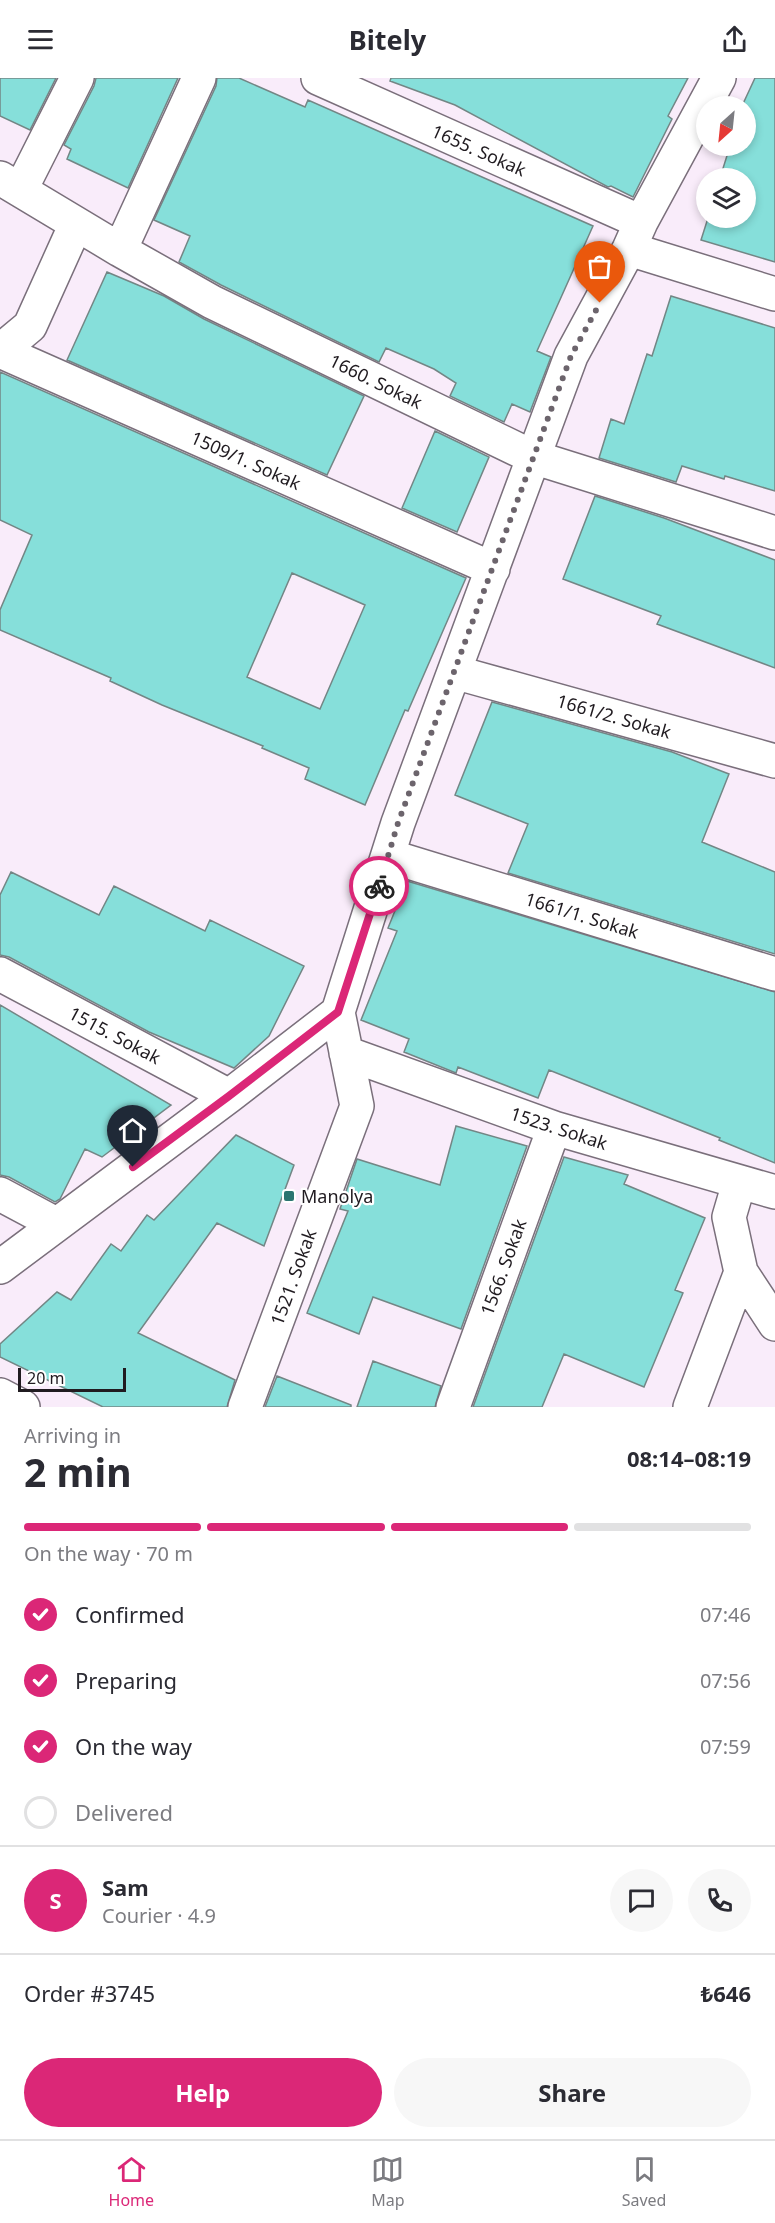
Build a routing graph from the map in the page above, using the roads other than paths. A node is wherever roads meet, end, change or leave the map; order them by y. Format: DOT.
graph roads {
  1 [pos="77,78"];
  2 [pos="199,78"];
  3 [pos="318,78"];
  4 [pos="719,78"];
  5 [pos="11,184"];
  6 [pos="76,224"];
  7 [pos="635,236"];
  8 [pos="120,250"];
  9 [pos="775,294"];
  10 [pos="0,351"];
  11 [pos="533,457"];
  12 [pos="775,533"];
  13 [pos="493,569"];
  14 [pos="454,672"];
  15 [pos="775,761"];
  16 [pos="389,856"];
  17 [pos="0,974"];
  18 [pos="775,974"];
  19 [pos="338,1012"];
  20 [pos="346,1053"];
  21 [pos="229,1096"];
  22 [pos="554,1128"];
  23 [pos="740,1183"];
  24 [pos="775,1192"];
  25 [pos="0,1194"];
  26 [pos="56,1224"];
  27 [pos="0,1267"];
  28 [pos="741,1272"];
  29 [pos="775,1324"];
  30 [pos="0,1395"];
  31 [pos="23,1407"];
  32 [pos="245,1407"];
  33 [pos="453,1407"];
  34 [pos="690,1407"];
  1 -- 5 [label="street"];
  2 -- 8 [label="street"];
  3 -- 7 [label="street, 1655. Sokak"];
  4 -- 7 [label="street, 1521. Sokak"];
  5 -- 6 [label="street, 1660. Sokak"];
  6 -- 8 [label="street, 1660. Sokak"];
  6 -- 10 [label="street"];
  7 -- 9 [label="street, 1655. Sokak"];
  7 -- 11 [label="street, 1521. Sokak"];
  8 -- 11 [label="street, 1660. Sokak"];
  10 -- 13 [label="street, 1509/1. Sokak"];
  11 -- 12 [label="street, 1660. Sokak"];
  11 -- 13 [label="street, 1521. Sokak"];
  13 -- 14 [label="street, 1521. Sokak"];
  14 -- 15 [label="street, 1661/2. Sokak"];
  14 -- 16 [label="street, 1521. Sokak"];
  16 -- 18 [label="street, 1661/1. Sokak"];
  16 -- 19 [label="street, 1521. Sokak"];
  17 -- 21 [label="street, 1515. Sokak"];
  19 -- 20 [label="street, 1521. Sokak"];
  19 -- 21 [label="street"];
  20 -- 22 [label="street, 1523. Sokak"];
  20 -- 32 [label="street, 1521. Sokak"];
  21 -- 26 [label="street"];
  22 -- 23 [label="street, 1523. Sokak"];
  22 -- 33 [label="street, 1566. Sokak"];
  23 -- 24 [label="street, 1523. Sokak"];
  23 -- 28 [label="street"];
  25 -- 26 [label="street"];
  26 -- 27 [label="street"];
  28 -- 29 [label="street"];
  28 -- 34 [label="street"];
  30 -- 31 [label="street"];
}
